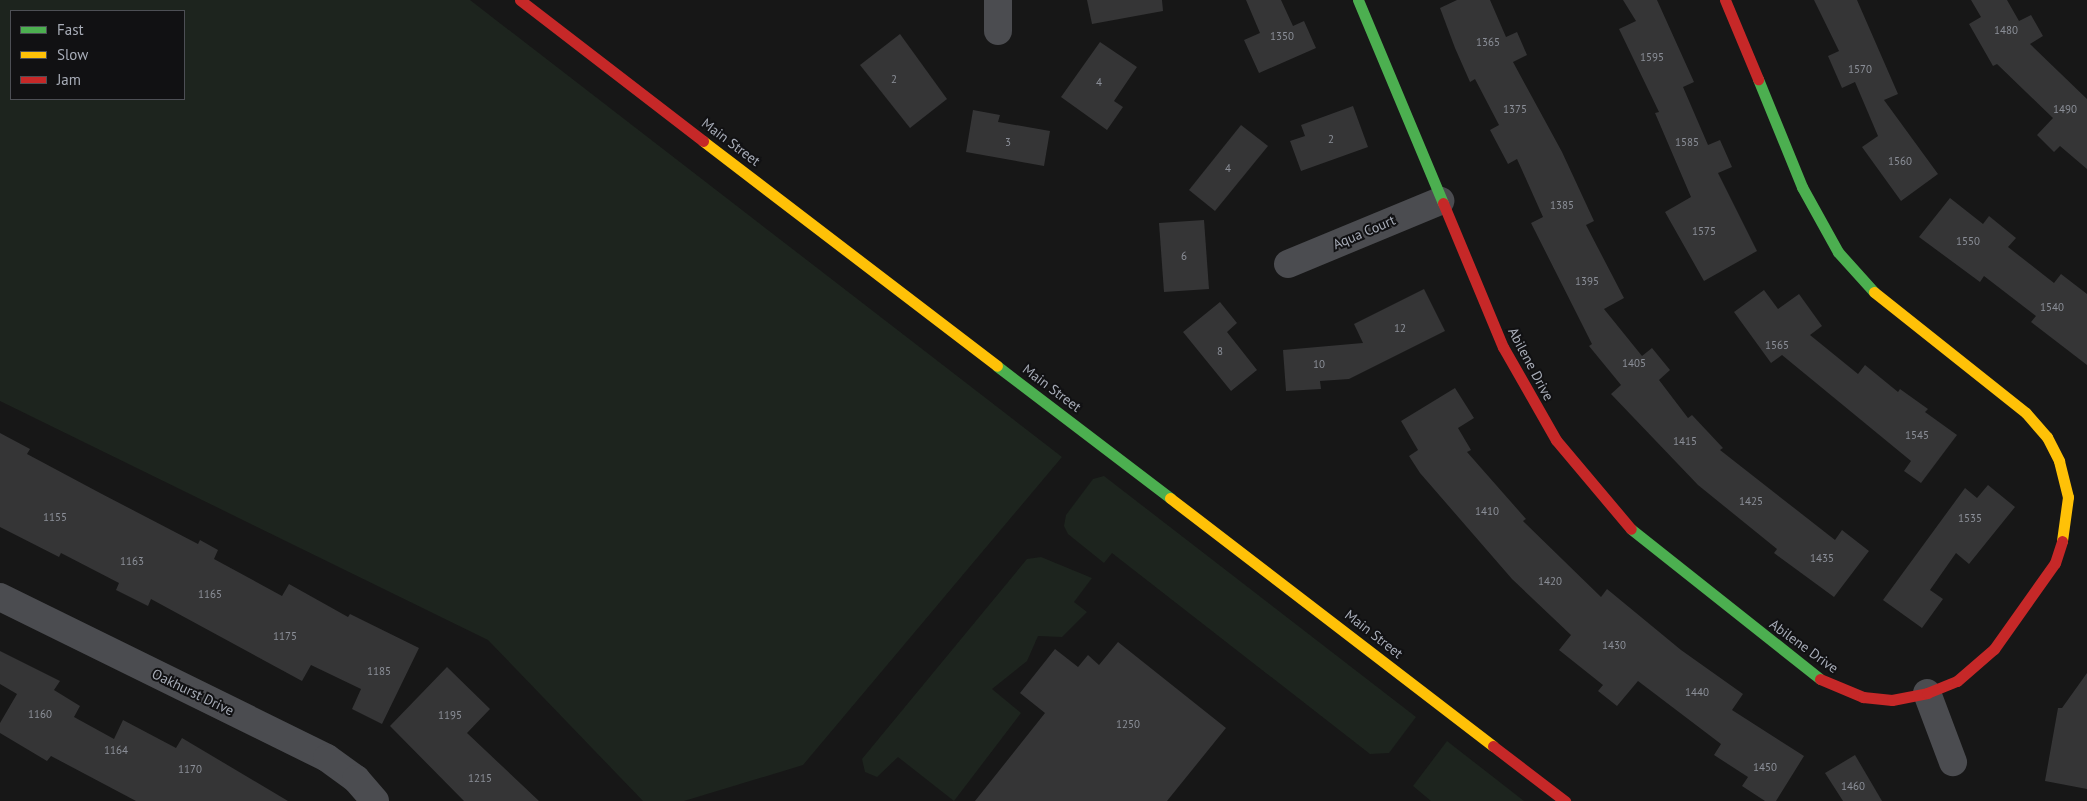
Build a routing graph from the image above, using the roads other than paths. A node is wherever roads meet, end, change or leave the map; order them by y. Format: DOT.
graph roads {
  1 [pos="520,0"];
  2 [pos="998,0"];
  3 [pos="1358,0"];
  4 [pos="1726,0"];
  5 [pos="998,31"];
  6 [pos="1440,201"];
  7 [pos="1288,264"];
  8 [pos="0,597"];
  9 [pos="1927,693"];
  10 [pos="1953,762"];
  11 [pos="375,801"];
  12 [pos="1565,801"];
  1 -- 12 [label="street, Main Street"];
  2 -- 5 [label="street"];
  3 -- 6 [label="street, Abilene Drive"];
  4 -- 9 [label="street, Abilene Drive"];
  6 -- 7 [label="street, Aqua Court"];
  6 -- 9 [label="street, Abilene Drive"];
  8 -- 11 [label="street, Oakhurst Drive"];
  9 -- 10 [label="street"];
}
